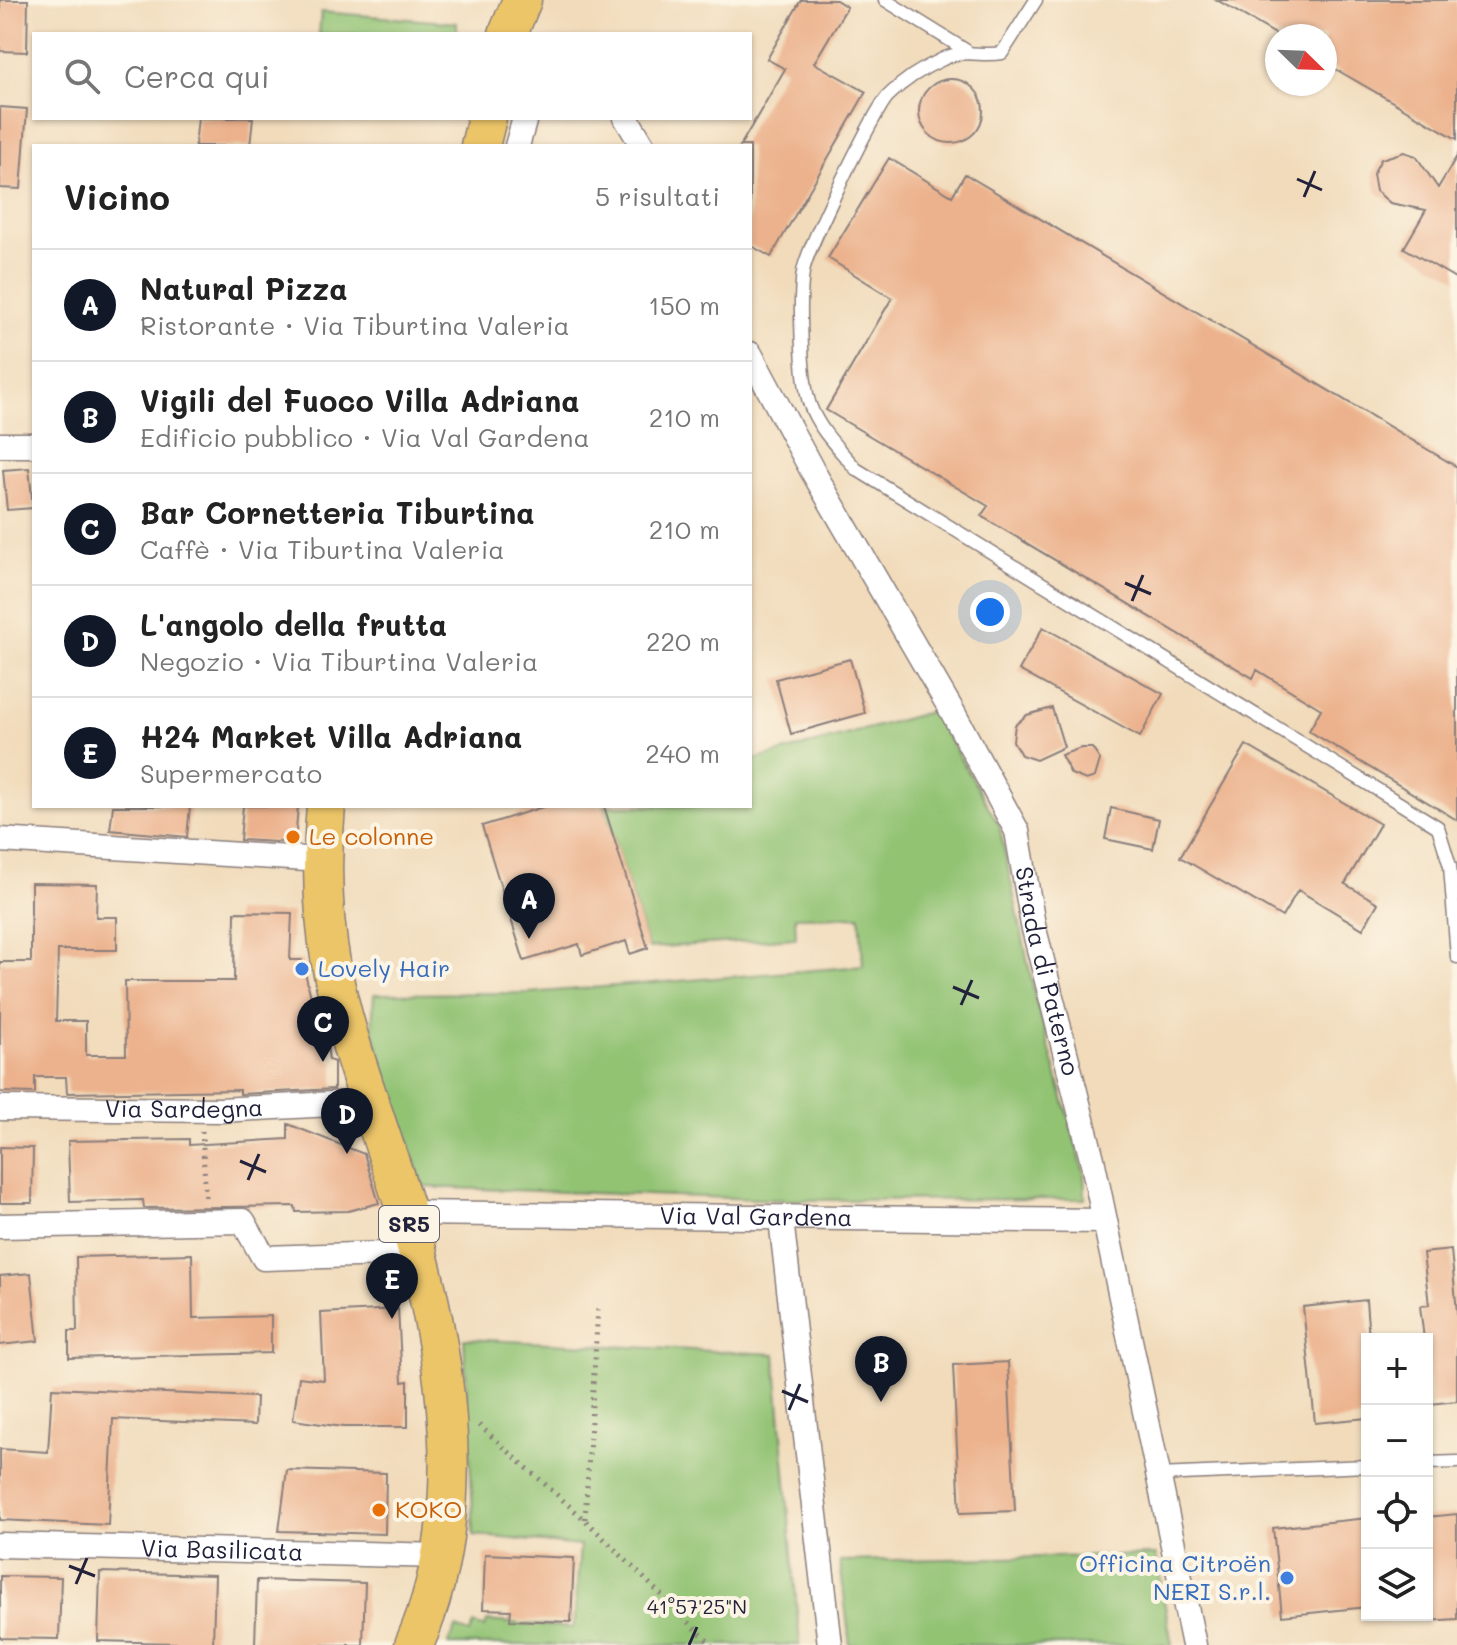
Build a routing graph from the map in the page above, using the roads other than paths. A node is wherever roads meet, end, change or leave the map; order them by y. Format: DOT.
graph roads {
  1 [pos="510,0"];
  2 [pos="522,0"];
  3 [pos="885,0"];
  4 [pos="1036,0"];
  5 [pos="506,32"];
  6 [pos="507,32"];
  7 [pos="967,51"];
  8 [pos="486,120"];
  9 [pos="524,120"];
  10 [pos="627,120"];
  11 [pos="480,144"];
  12 [pos="518,144"];
  13 [pos="642,144"];
  14 [pos="752,358"];
  15 [pos="0,445"];
  16 [pos="32,445"];
  17 [pos="326,808"];
  18 [pos="2,844"];
  19 [pos="323,860"];
  20 [pos="1457,957"];
  21 [pos="368,1102"];
  22 [pos="0,1108"];
  23 [pos="406,1213"];
  24 [pos="781,1219"];
  25 [pos="1104,1221"];
  26 [pos="0,1226"];
  27 [pos="416,1253"];
  28 [pos="1457,1462"];
  29 [pos="1433,1463"];
  30 [pos="1361,1466"];
  31 [pos="1158,1475"];
  32 [pos="0,1545"];
  33 [pos="442,1556"];
  34 [pos="414,1645"];
  35 [pos="830,1645"];
  36 [pos="1194,1645"];
  1 -- 5 [label="main road"];
  2 -- 6 [label="main road"];
  3 -- 7 [label="lane"];
  4 -- 7 [label="lane"];
  7 -- 20 [label="lane"];
  8 -- 11 [label="main road"];
  9 -- 12 [label="street"];
  10 -- 13 [label="street"];
  14 -- 25 [label="street, Strada di Paterno"];
  15 -- 16 [label="street"];
  17 -- 19 [label="main road, SR5"];
  18 -- 19 [label="street"];
  19 -- 21 [label="main road, SR5"];
  21 -- 22 [label="street, Via Sardegna"];
  21 -- 23 [label="main road, SR5"];
  23 -- 24 [label="street, Via Val Gardena"];
  23 -- 27 [label="main road, SR5"];
  24 -- 25 [label="street, Via Val Gardena"];
  24 -- 35 [label="street"];
  25 -- 31 [label="street, Strada di Paterno"];
  26 -- 27 [label="street"];
  27 -- 33 [label="main road, SR5"];
  28 -- 29 [label="lane"];
  30 -- 31 [label="lane"];
  31 -- 36 [label="street, Strada di Paterno"];
  32 -- 33 [label="street, Via Basilicata"];
  33 -- 34 [label="main road, SR5"];
}
